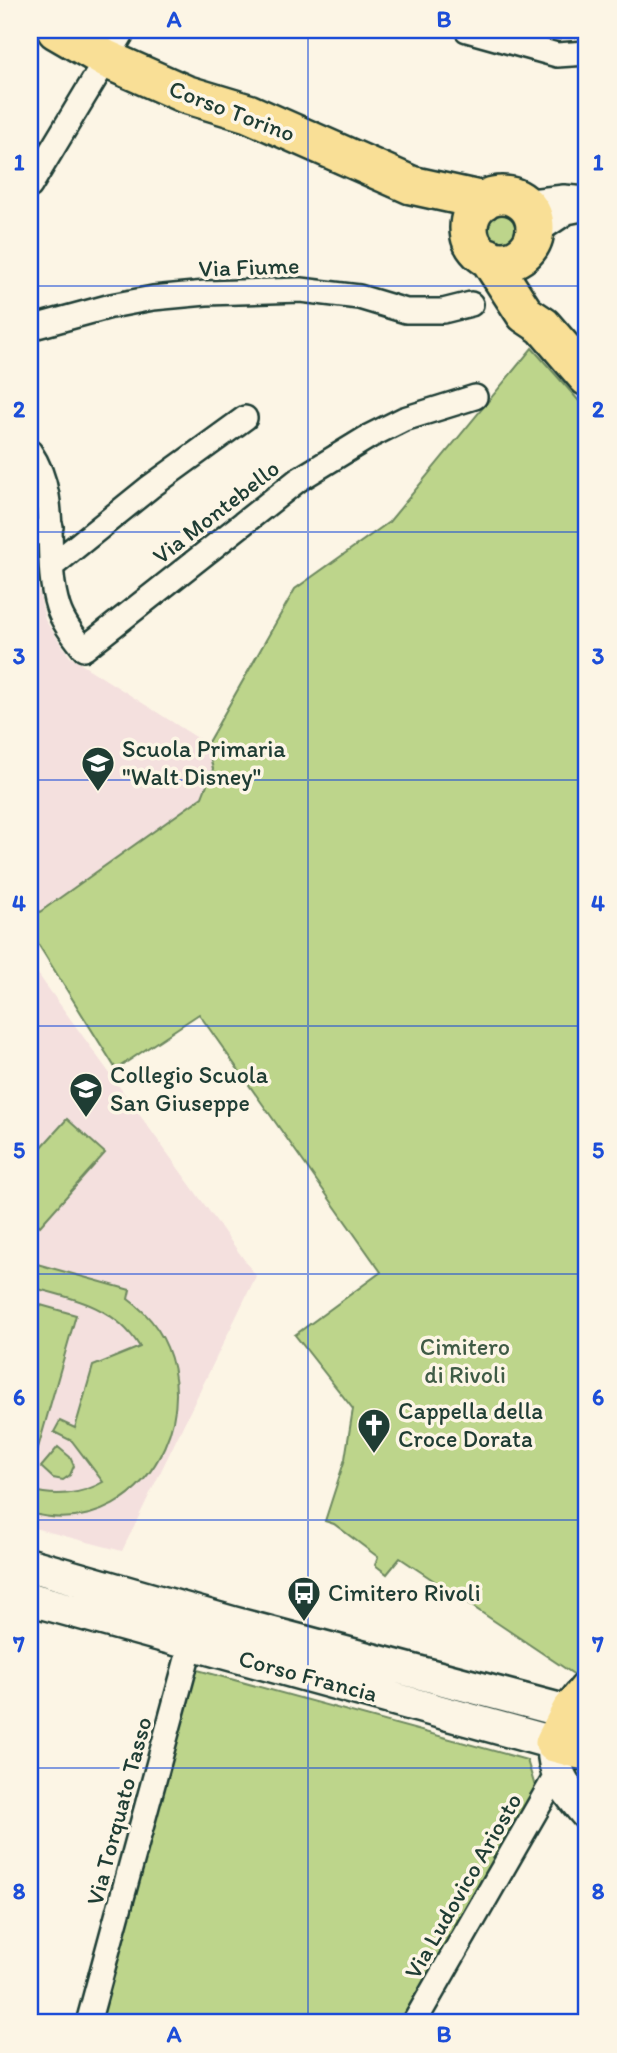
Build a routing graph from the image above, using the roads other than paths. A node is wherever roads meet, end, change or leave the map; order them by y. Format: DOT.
graph roads {
  1 [pos="56,30"];
  2 [pos="467,30"];
  3 [pos="115,44"];
  4 [pos="587,54"];
  5 [pos="30,186"];
  6 [pos="587,199"];
  7 [pos="587,208"];
  8 [pos="480,229"];
  9 [pos="527,229"];
  10 [pos="471,304"];
  11 [pos="542,326"];
  12 [pos="30,328"];
  13 [pos="587,377"];
  14 [pos="475,397"];
  15 [pos="245,418"];
  16 [pos="30,452"];
  17 [pos="40,531"];
  18 [pos="52,566"];
  19 [pos="30,1565"];
  20 [pos="30,1599"];
  21 [pos="206,1616"];
  22 [pos="191,1644"];
  23 [pos="574,1731"];
  24 [pos="587,1814"];
  25 [pos="88,2023"];
  26 [pos="414,2023"];
  1 -- 3 [label="main road, Corso Torino"];
  2 -- 4 [label="street"];
  3 -- 5 [label="street"];
  3 -- 8 [label="main road, Corso Torino"];
  6 -- 9 [label="street"];
  7 -- 9 [label="street"];
  8 -- 9 [label="main road"];
  8 -- 9 [label="main road"];
  8 -- 11 [label="main road, Corso Torino"];
  9 -- 11 [label="main road, Corso Torino"];
  10 -- 12 [label="street, Via Fiume"];
  11 -- 13 [label="main road, Corso Torino"];
  14 -- 18 [label="street, Via Montebello"];
  15 -- 18 [label="street"];
  16 -- 17 [label="street, Via Montebello"];
  17 -- 18 [label="street, Via Montebello"];
  19 -- 21 [label="main road, Corso Francia"];
  20 -- 22 [label="main road, Corso Francia"];
  21 -- 22 [label="street, Via Torquato Tasso"];
  21 -- 23 [label="main road, Corso Francia"];
  22 -- 23 [label="main road, Corso Francia"];
  22 -- 25 [label="street, Via Torquato Tasso"];
  23 -- 24 [label="main road"];
  23 -- 26 [label="street, Via Ludovico Ariosto"];
}
